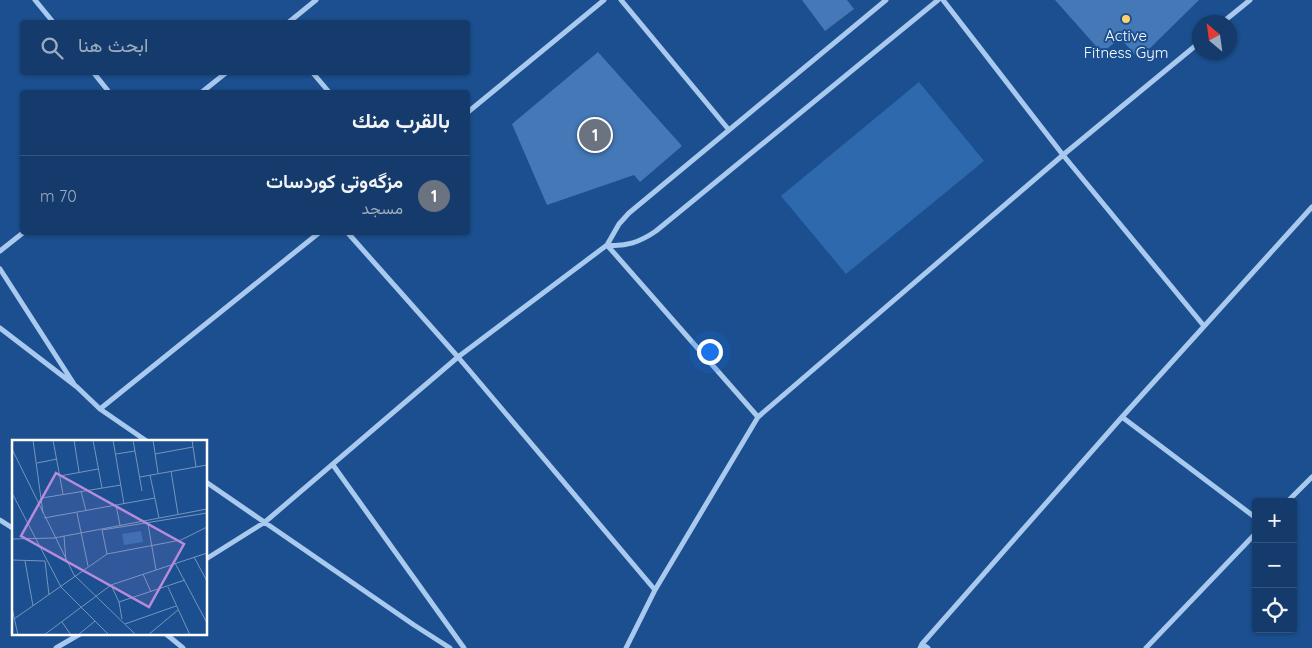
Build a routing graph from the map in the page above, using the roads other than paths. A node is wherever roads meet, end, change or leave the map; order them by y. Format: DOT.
graph roads {
  1 [pos="43,0"];
  2 [pos="316,0"];
  3 [pos="604,0"];
  4 [pos="621,0"];
  5 [pos="886,0"];
  6 [pos="938,0"];
  7 [pos="943,0"];
  8 [pos="1250,0"];
  9 [pos="36,2"];
  10 [pos="1232,15"];
  11 [pos="51,20"];
  12 [pos="291,20"];
  13 [pos="1192,49"];
  14 [pos="95,75"];
  15 [pos="223,75"];
  16 [pos="315,75"];
  17 [pos="107,90"];
  18 [pos="204,90"];
  19 [pos="328,90"];
  20 [pos="470,110"];
  21 [pos="729,130"];
  22 [pos="1063,155"];
  23 [pos="1312,207"];
  24 [pos="20,235"];
  25 [pos="316,235"];
  26 [pos="350,235"];
  27 [pos="607,245"];
  28 [pos="0,251"];
  29 [pos="0,269"];
  30 [pos="1204,326"];
  31 [pos="0,328"];
  32 [pos="458,357"];
  33 [pos="77,388"];
  34 [pos="100,409"];
  35 [pos="758,417"];
  36 [pos="1122,417"];
  37 [pos="145,440"];
  38 [pos="334,464"];
  39 [pos="1312,477"];
  40 [pos="208,483"];
  41 [pos="1291,498"];
  42 [pos="1252,515"];
  43 [pos="0,520"];
  44 [pos="265,522"];
  45 [pos="12,528"];
  46 [pos="1252,537"];
  47 [pos="208,558"];
  48 [pos="655,590"];
  49 [pos="77,636"];
  50 [pos="168,636"];
  51 [pos="921,646"];
  52 [pos="56,648"];
  53 [pos="183,648"];
  54 [pos="450,648"];
  55 [pos="464,648"];
  56 [pos="626,648"];
  57 [pos="928,648"];
  58 [pos="1146,648"];
  1 -- 9 [label="street"];
  2 -- 12 [label="street"];
  3 -- 20 [label="street"];
  4 -- 21 [label="street"];
  5 -- 21 [label="street"];
  6 -- 27 [label="street"];
  7 -- 22 [label="street"];
  8 -- 10 [label="street"];
  9 -- 11 [label="street"];
  13 -- 22 [label="street"];
  14 -- 17 [label="street"];
  15 -- 18 [label="street"];
  16 -- 19 [label="street"];
  21 -- 27 [label="street"];
  22 -- 30 [label="street"];
  22 -- 35 [label="street"];
  23 -- 30 [label="street"];
  24 -- 28 [label="street"];
  25 -- 34 [label="street"];
  26 -- 32 [label="street"];
  27 -- 32 [label="street"];
  27 -- 35 [label="street"];
  29 -- 33 [label="street"];
  30 -- 36 [label="street"];
  31 -- 33 [label="street"];
  32 -- 38 [label="street"];
  32 -- 48 [label="street"];
  33 -- 34 [label="street"];
  34 -- 37 [label="street"];
  35 -- 48 [label="street"];
  36 -- 42 [label="street"];
  36 -- 51 [label="street"];
  38 -- 44 [label="street"];
  38 -- 55 [label="street"];
  39 -- 41 [label="street"];
  40 -- 44 [label="street"];
  43 -- 45 [label="street"];
  44 -- 47 [label="street"];
  44 -- 54 [label="street"];
  46 -- 58 [label="street"];
  48 -- 56 [label="street"];
  49 -- 52 [label="street"];
  50 -- 53 [label="street"];
  51 -- 57 [label="street"];
}
